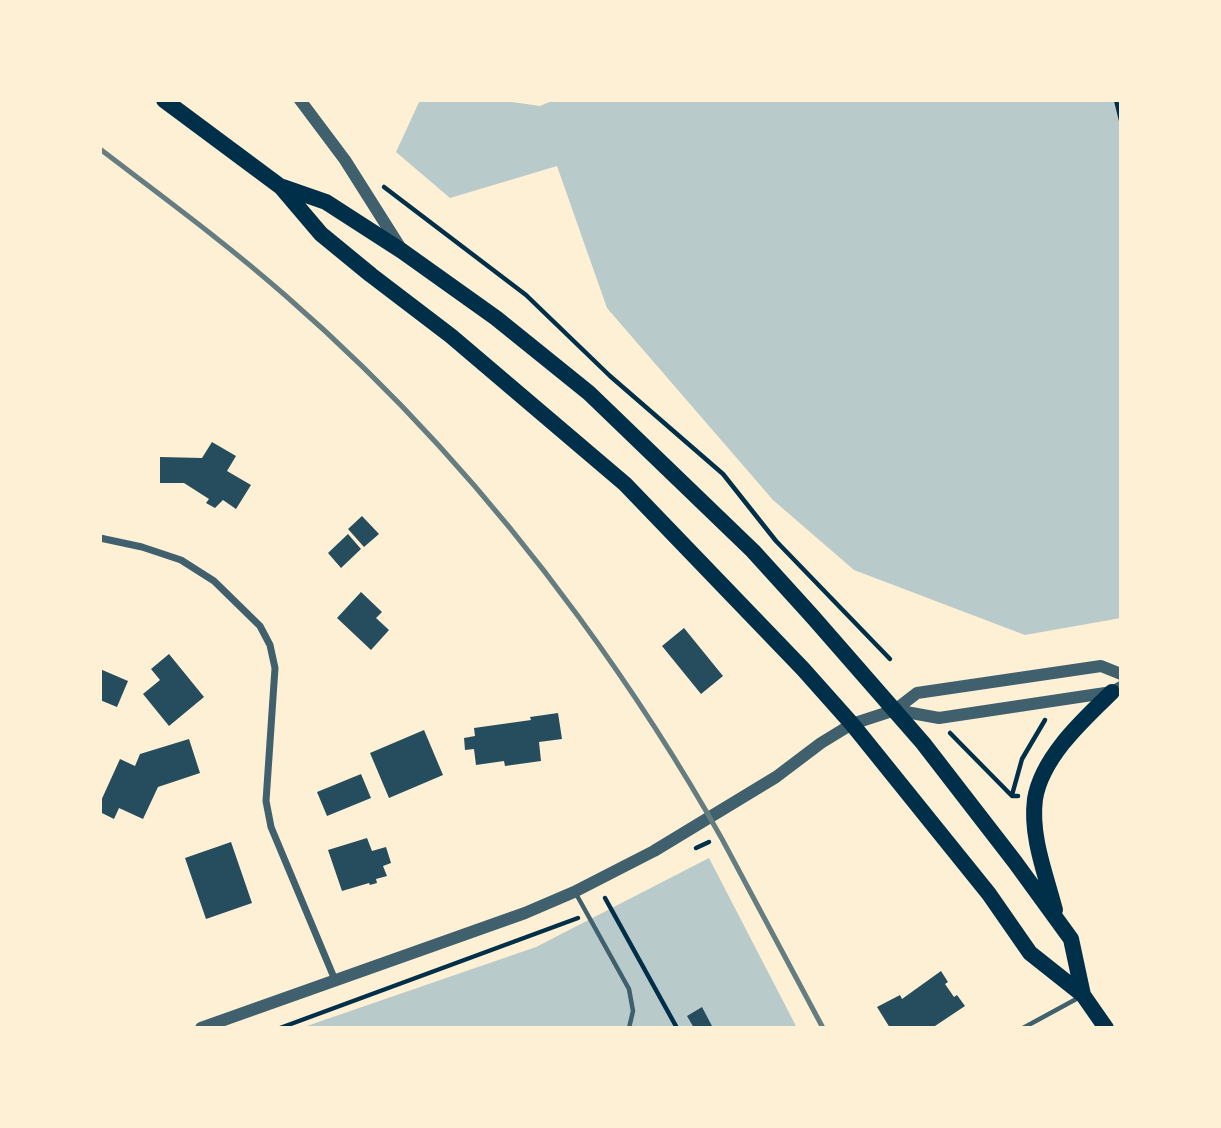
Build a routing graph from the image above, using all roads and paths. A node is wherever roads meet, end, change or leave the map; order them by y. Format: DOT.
graph roads {
  1 [pos="164,100"];
  2 [pos="300,100"];
  3 [pos="1116,100"];
  4 [pos="1121,120"];
  5 [pos="376,178"];
  6 [pos="281,187"];
  7 [pos="402,251"];
  8 [pos="100,538"];
  9 [pos="890,659"];
  10 [pos="1121,674"];
  11 [pos="1117,689"];
  12 [pos="895,710"];
  13 [pos="1048,716"];
  14 [pos="1042,723"];
  15 [pos="852,724"];
  16 [pos="1048,728"];
  17 [pos="948,731"];
  18 [pos="574,892"];
  19 [pos="587,914"];
  20 [pos="1059,922"];
  21 [pos="335,980"];
  22 [pos="1083,995"];
  23 [pos="201,1028"];
  24 [pos="280,1028"];
  25 [pos="629,1028"];
  26 [pos="677,1028"];
  27 [pos="1023,1028"];
  28 [pos="1106,1028"];
  1 -- 6 [label="main road"];
  2 -- 7 [label="street"];
  3 -- 4 [label="path"];
  5 -- 9 [label="path"];
  6 -- 7 [label="main road"];
  6 -- 15 [label="main road"];
  7 -- 12 [label="main road"];
  8 -- 21 [label="street"];
  10 -- 12 [label="street"];
  11 -- 12 [label="street"];
  11 -- 20 [label="main road"];
  12 -- 15 [label="street"];
  12 -- 20 [label="main road"];
  13 -- 14 [label="path"];
  14 -- 16 [label="path"];
  14 -- 17 [label="path"];
  15 -- 18 [label="street"];
  15 -- 22 [label="main road"];
  18 -- 19 [label="lane"];
  18 -- 21 [label="street"];
  19 -- 24 [label="path"];
  19 -- 25 [label="lane"];
  19 -- 26 [label="path"];
  20 -- 22 [label="main road"];
  21 -- 23 [label="street"];
  22 -- 27 [label="lane"];
  22 -- 28 [label="main road"];
}
